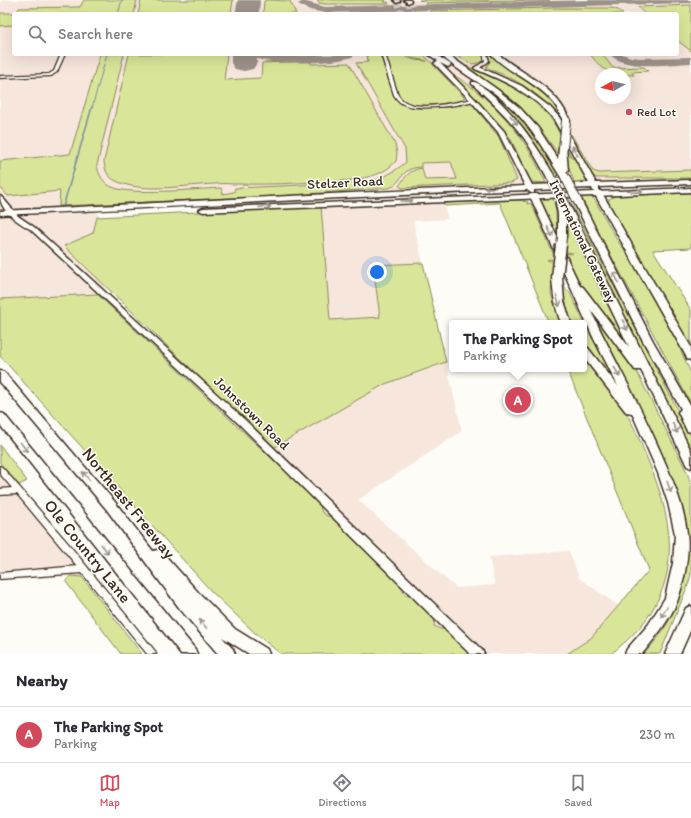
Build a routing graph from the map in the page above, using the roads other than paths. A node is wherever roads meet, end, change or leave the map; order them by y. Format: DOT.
graph roads {
  1 [pos="62,56"];
  2 [pos="384,56"];
  3 [pos="432,56"];
  4 [pos="433,56"];
  5 [pos="446,56"];
  6 [pos="453,56"];
  7 [pos="486,56"];
  8 [pos="497,56"];
  9 [pos="477,68"];
  10 [pos="0,77"];
  11 [pos="473,100"];
  12 [pos="565,177"];
  13 [pos="691,182"];
  14 [pos="529,187"];
  15 [pos="596,189"];
  16 [pos="691,190"];
  17 [pos="534,196"];
  18 [pos="0,198"];
  19 [pos="562,203"];
  20 [pos="0,213"];
  21 [pos="15,215"];
  22 [pos="0,218"];
  23 [pos="569,274"];
  24 [pos="565,320"];
  25 [pos="587,355"];
  26 [pos="690,355"];
  27 [pos="667,374"];
  28 [pos="0,375"];
  29 [pos="658,393"];
  30 [pos="0,416"];
  31 [pos="691,417"];
  32 [pos="691,428"];
  33 [pos="654,451"];
  34 [pos="691,463"];
  35 [pos="0,469"];
  36 [pos="18,491"];
  37 [pos="0,492"];
  38 [pos="111,506"];
  39 [pos="84,569"];
  40 [pos="0,576"];
  41 [pos="691,613"];
  42 [pos="152,654"];
  43 [pos="190,654"];
  44 [pos="228,654"];
  45 [pos="262,654"];
  46 [pos="478,654"];
  47 [pos="632,654"];
  48 [pos="672,654"];
  1 -- 10 [label="street"];
  2 -- 11 [label="street"];
  3 -- 11 [label="highway"];
  4 -- 19 [label="highway, International Gateway, one-way, bridge"];
  5 -- 12 [label="highway, International Gateway"];
  6 -- 9 [label="highway"];
  7 -- 9 [label="street"];
  8 -- 12 [label="highway, bridge"];
  15 -- 9 [label="main road, one-way"];
  11 -- 14 [label="main road"];
  27 -- 12 [label="highway, International Gateway, one-way, bridge"];
  13 -- 15 [label="main road, Stelzer Road"];
  14 -- 15 [label="main road, Stelzer Road"];
  14 -- 17 [label="main road"];
  14 -- 21 [label="main road, Stelzer Road, one-way"];
  15 -- 16 [label="main road, Stelzer Road, one-way"];
  15 -- 17 [label="main road, Stelzer Road"];
  15 -- 26 [label="highway"];
  21 -- 17 [label="main road, Stelzer Road, one-way"];
  17 -- 23 [label="highway, one-way"];
  18 -- 21 [label="main road, Johnstown Road"];
  19 -- 24 [label="highway, one-way, bridge"];
  19 -- 29 [label="highway, International Gateway, one-way"];
  20 -- 21 [label="main road, Stelzer Road"];
  21 -- 22 [label="main road, Stelzer Road"];
  21 -- 46 [label="main road, Johnstown Road"];
  23 -- 29 [label="highway"];
  23 -- 33 [label="highway, one-way"];
  25 -- 33 [label="highway"];
  27 -- 31 [label="highway, International Gateway"];
  27 -- 32 [label="highway"];
  38 -- 28 [label="highway, Northeast Freeway, one-way"];
  29 -- 34 [label="highway, International Gateway, one-way"];
  30 -- 43 [label="highway, one-way"];
  33 -- 47 [label="highway, one-way"];
  35 -- 36 [label="street, Ole Country Lane"];
  36 -- 37 [label="street"];
  36 -- 39 [label="street, Ole Country Lane"];
  44 -- 38 [label="highway, Northeast Freeway, one-way"];
  38 -- 45 [label="highway"];
  39 -- 40 [label="street"];
  39 -- 42 [label="street, Ole Country Lane"];
  41 -- 48 [label="highway"];
}
